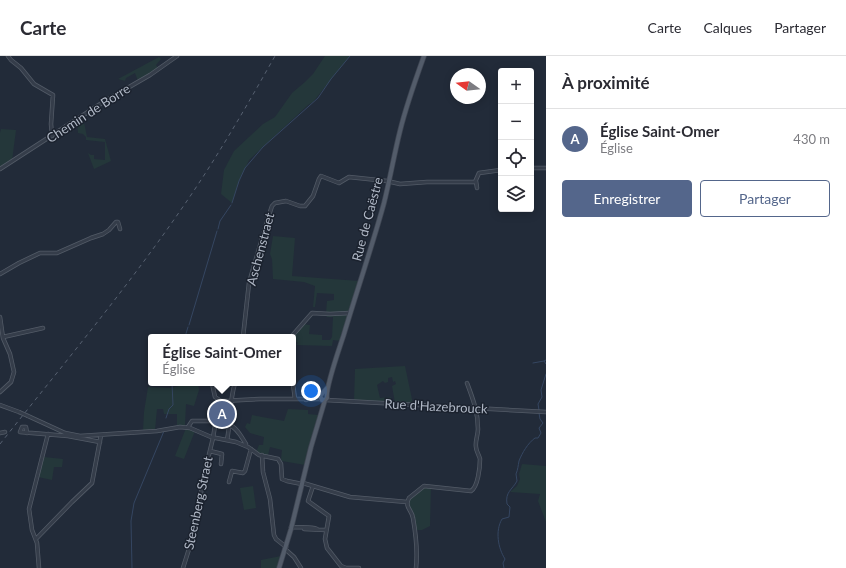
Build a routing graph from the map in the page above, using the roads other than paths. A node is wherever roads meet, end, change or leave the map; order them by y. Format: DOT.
graph roads {
  1 [pos="8,56"];
  2 [pos="176,56"];
  3 [pos="424,56"];
  4 [pos="52,136"];
  5 [pos="534,168"];
  6 [pos="546,168"];
  7 [pos="0,169"];
  8 [pos="498,170"];
  9 [pos="388,181"];
  10 [pos="476,181"];
  11 [pos="477,188"];
  12 [pos="120,229"];
  13 [pos="0,274"];
  14 [pos="350,313"];
  15 [pos="0,317"];
  16 [pos="43,328"];
  17 [pos="243,334"];
  18 [pos="294,334"];
  19 [pos="3,337"];
  20 [pos="468,383"];
  21 [pos="213,386"];
  22 [pos="234,386"];
  23 [pos="293,386"];
  24 [pos="307,386"];
  25 [pos="307,391"];
  26 [pos="0,392"];
  27 [pos="323,397"];
  28 [pos="295,399"];
  29 [pos="306,400"];
  30 [pos="231,401"];
  31 [pos="221,402"];
  32 [pos="0,405"];
  33 [pos="476,408"];
  34 [pos="546,412"];
  35 [pos="216,419"];
  36 [pos="211,421"];
  37 [pos="230,423"];
  38 [pos="188,428"];
  39 [pos="4,432"];
  40 [pos="0,433"];
  41 [pos="27,433"];
  42 [pos="48,434"];
  43 [pos="101,435"];
  44 [pos="213,438"];
  45 [pos="227,440"];
  46 [pos="100,442"];
  47 [pos="246,446"];
  48 [pos="250,449"];
  49 [pos="210,451"];
  50 [pos="262,456"];
  51 [pos="222,464"];
  52 [pos="229,482"];
  53 [pos="302,484"];
  54 [pos="314,486"];
  55 [pos="407,502"];
  56 [pos="291,527"];
  57 [pos="326,530"];
  58 [pos="36,540"];
  59 [pos="286,548"];
  60 [pos="39,568"];
  61 [pos="183,568"];
  62 [pos="279,568"];
  63 [pos="302,568"];
  64 [pos="359,568"];
  65 [pos="416,568"];
  1 -- 4 [label="street"];
  2 -- 4 [label="street, Chemin de Borre"];
  3 -- 9 [label="main road, Rue de Caëstre"];
  4 -- 7 [label="street, Chemin de Borre"];
  5 -- 6 [label="street"];
  8 -- 10 [label="street"];
  9 -- 10 [label="street"];
  9 -- 14 [label="main road, Rue de Caëstre"];
  9 -- 17 [label="street, Aschenstraet"];
  10 -- 11 [label="street"];
  12 -- 13 [label="street"];
  14 -- 18 [label="street"];
  14 -- 27 [label="main road, Rue de Caëstre"];
  15 -- 19 [label="street"];
  16 -- 19 [label="street"];
  19 -- 26 [label="street"];
  20 -- 33 [label="street"];
  21 -- 31 [label="street"];
  22 -- 30 [label="street"];
  23 -- 28 [label="street"];
  24 -- 25 [label="street"];
  25 -- 27 [label="street"];
  25 -- 29 [label="street"];
  27 -- 29 [label="street"];
  27 -- 33 [label="street, Rue d'Hazebrouck"];
  27 -- 53 [label="main road"];
  28 -- 29 [label="street"];
  28 -- 30 [label="street"];
  30 -- 31 [label="street"];
  30 -- 37 [label="street"];
  31 -- 35 [label="street, Steenberg Straet"];
  32 -- 43 [label="street, bridge"];
  33 -- 34 [label="street, Rue d'Hazebrouck"];
  33 -- 55 [label="street"];
  35 -- 37 [label="street"];
  35 -- 44 [label="street, Steenberg Straet"];
  36 -- 38 [label="street"];
  37 -- 45 [label="street"];
  37 -- 47 [label="street"];
  38 -- 43 [label="street"];
  38 -- 44 [label="street"];
  39 -- 40 [label="street"];
  41 -- 42 [label="street"];
  42 -- 46 [label="street"];
  42 -- 58 [label="street"];
  43 -- 46 [label="street"];
  44 -- 45 [label="street"];
  44 -- 49 [label="street, Steenberg Straet"];
  45 -- 47 [label="street"];
  46 -- 58 [label="street"];
  47 -- 48 [label="street"];
  48 -- 50 [label="street"];
  48 -- 52 [label="street"];
  49 -- 51 [label="street"];
  49 -- 61 [label="street, Steenberg Straet"];
  50 -- 53 [label="street"];
  50 -- 59 [label="street"];
  53 -- 54 [label="street"];
  53 -- 56 [label="main road"];
  54 -- 55 [label="street"];
  54 -- 57 [label="street"];
  55 -- 65 [label="street"];
  56 -- 57 [label="street"];
  56 -- 59 [label="main road"];
  57 -- 64 [label="street"];
  58 -- 60 [label="street"];
  59 -- 62 [label="main road"];
  59 -- 63 [label="street"];
}
